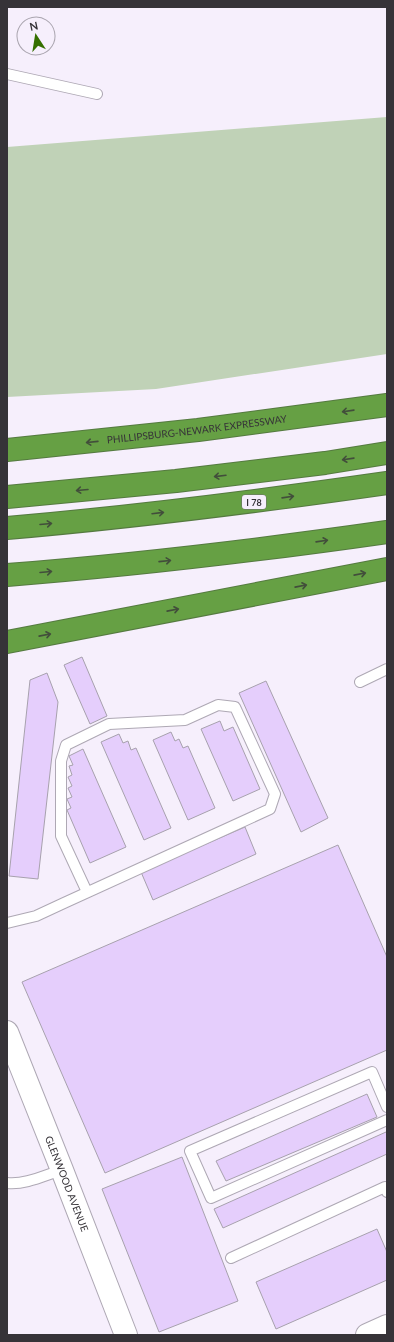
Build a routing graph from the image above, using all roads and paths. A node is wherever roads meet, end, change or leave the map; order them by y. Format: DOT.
graph roads {
  1 [pos="7,74"];
  2 [pos="97,94"];
  3 [pos="387,405"];
  4 [pos="7,450"];
  5 [pos="387,453"];
  6 [pos="387,484"];
  7 [pos="7,497"];
  8 [pos="7,528"];
  9 [pos="387,532"];
  10 [pos="387,569"];
  11 [pos="7,575"];
  12 [pos="7,642"];
  13 [pos="387,669"];
  14 [pos="360,682"];
  15 [pos="87,892"];
  16 [pos="7,923"];
  17 [pos="7,1032"];
  18 [pos="387,1106"];
  19 [pos="387,1120"];
  20 [pos="62,1170"];
  21 [pos="7,1183"];
  22 [pos="387,1192"];
  23 [pos="232,1258"];
  24 [pos="387,1326"];
  25 [pos="126,1335"];
  26 [pos="367,1335"];
  1 -- 2 [label="lane"];
  3 -- 4 [label="highway, PHILLIPSBURG-NEWARK EXPRESSWAY, one-way"];
  5 -- 7 [label="highway, one-way"];
  8 -- 6 [label="highway, I 78, one-way"];
  11 -- 9 [label="highway, one-way"];
  12 -- 10 [label="highway, one-way"];
  13 -- 14 [label="lane"];
  15 -- 15 [label="lane"];
  15 -- 16 [label="lane"];
  17 -- 20 [label="street, GLENWOOD AVENUE"];
  18 -- 19 [label="lane"];
  20 -- 21 [label="lane"];
  20 -- 25 [label="street, GLENWOOD AVENUE"];
  22 -- 23 [label="lane"];
  24 -- 26 [label="street"];
}
